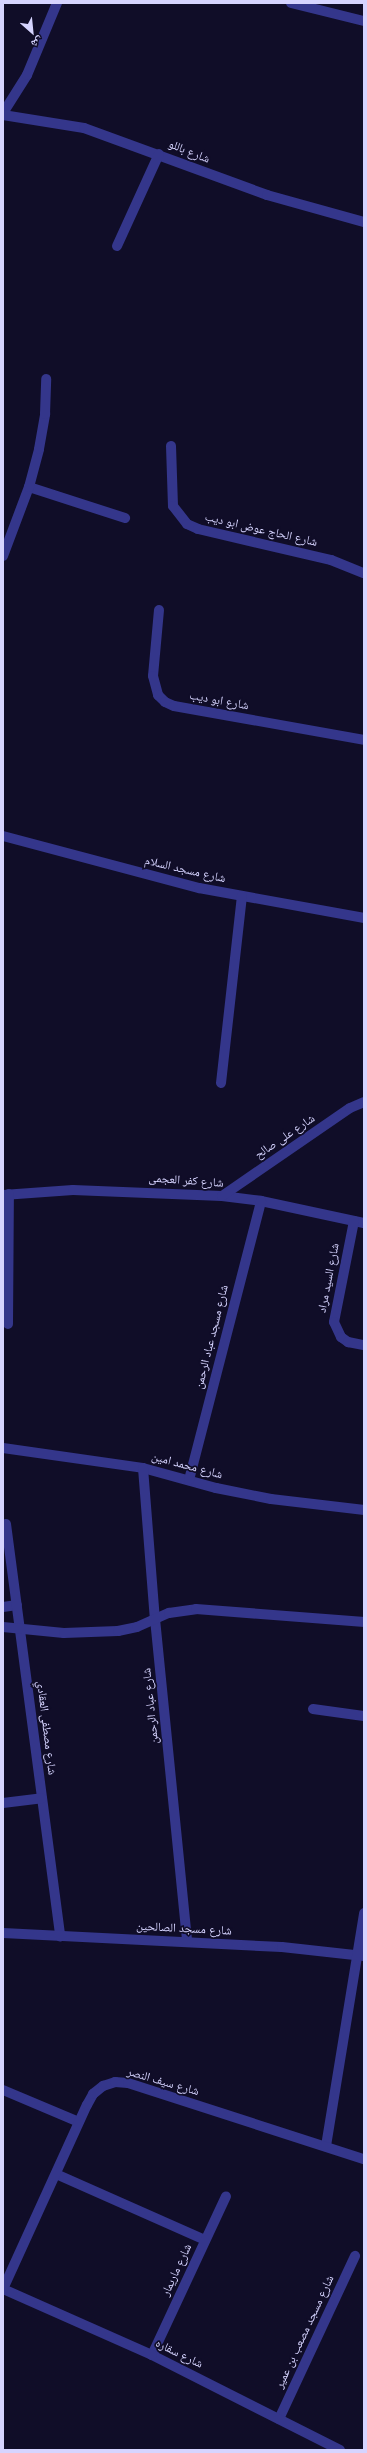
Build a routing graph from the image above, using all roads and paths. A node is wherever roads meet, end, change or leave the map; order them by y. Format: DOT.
graph roads {
  1 [pos="57,3"];
  2 [pos="291,3"];
  3 [pos="329,8"];
  4 [pos="364,21"];
  5 [pos="3,114"];
  6 [pos="159,154"];
  7 [pos="364,222"];
  8 [pos="117,246"];
  9 [pos="46,379"];
  10 [pos="171,446"];
  11 [pos="29,487"];
  12 [pos="125,518"];
  13 [pos="3,556"];
  14 [pos="364,573"];
  15 [pos="159,610"];
  16 [pos="364,740"];
  17 [pos="3,836"];
  18 [pos="242,896"];
  19 [pos="364,918"];
  20 [pos="221,1083"];
  21 [pos="364,1102"];
  22 [pos="6,1194"];
  23 [pos="222,1196"];
  24 [pos="260,1201"];
  25 [pos="359,1222"];
  26 [pos="8,1324"];
  27 [pos="364,1345"];
  28 [pos="3,1448"];
  29 [pos="144,1468"];
  30 [pos="189,1480"];
  31 [pos="364,1510"];
  32 [pos="6,1524"];
  33 [pos="6,1536"];
  34 [pos="17,1605"];
  35 [pos="3,1607"];
  36 [pos="155,1619"];
  37 [pos="364,1622"];
  38 [pos="3,1627"];
  39 [pos="20,1628"];
  40 [pos="313,1709"];
  41 [pos="364,1716"];
  42 [pos="42,1798"];
  43 [pos="3,1803"];
  44 [pos="364,1913"];
  45 [pos="3,1933"];
  46 [pos="60,1936"];
  47 [pos="187,1942"];
  48 [pos="360,1955"];
  49 [pos="3,2090"];
  50 [pos="79,2122"];
  51 [pos="326,2146"];
  52 [pos="364,2159"];
  53 [pos="56,2174"];
  54 [pos="226,2196"];
  55 [pos="205,2240"];
  56 [pos="355,2256"];
  57 [pos="3,2289"];
  58 [pos="152,2355"];
  59 [pos="279,2419"];
  60 [pos="340,2450"];
  1 -- 5 [label="street"];
  2 -- 3 [label="street"];
  3 -- 4 [label="street"];
  5 -- 6 [label="street, شارع باللو"];
  6 -- 7 [label="street, شارع باللو"];
  6 -- 8 [label="street"];
  9 -- 11 [label="street"];
  10 -- 14 [label="street, شارع الحاج عوض ابو ديب"];
  11 -- 12 [label="street"];
  11 -- 13 [label="street"];
  15 -- 16 [label="street, شارع ابو ديب"];
  17 -- 18 [label="street, شارع مسجد السلام"];
  18 -- 19 [label="street, شارع مسجد السلام"];
  18 -- 20 [label="street"];
  21 -- 23 [label="street, شارع على صالح"];
  22 -- 23 [label="street, شارع كفر العجمى"];
  22 -- 26 [label="street"];
  23 -- 24 [label="street, شارع كفر العجمى"];
  24 -- 25 [label="street, شارع كفر العجمى"];
  24 -- 30 [label="street, شارع مسجد عباد الرحمن"];
  25 -- 27 [label="street, شارع السيد مراد"];
  28 -- 29 [label="street, شارع محمد امين"];
  29 -- 30 [label="street, شارع محمد امين"];
  29 -- 36 [label="street, شارع عباد الرحمن"];
  30 -- 31 [label="street, شارع محمد امين"];
  32 -- 33 [label="street, شارع مصطفى العقادي"];
  33 -- 34 [label="street, شارع مصطفى العقادي"];
  34 -- 35 [label="street"];
  34 -- 39 [label="street, شارع مصطفى العقادي"];
  36 -- 37 [label="street"];
  36 -- 39 [label="street"];
  36 -- 47 [label="street, شارع عباد الرحمن"];
  38 -- 39 [label="street"];
  39 -- 42 [label="street, شارع مصطفى العقادي"];
  40 -- 41 [label="street"];
  42 -- 43 [label="street"];
  42 -- 46 [label="street, شارع مصطفى العقادي"];
  44 -- 48 [label="street"];
  45 -- 46 [label="street, شارع مسجد الصالحين"];
  46 -- 47 [label="street, شارع مسجد الصالحين"];
  47 -- 48 [label="street, شارع مسجد الصالحين"];
  48 -- 51 [label="street"];
  49 -- 50 [label="street"];
  50 -- 51 [label="street, شارع سيف النصر"];
  50 -- 53 [label="street, شارع سيف النصر"];
  51 -- 52 [label="street, شارع سيف النصر"];
  53 -- 55 [label="street"];
  53 -- 57 [label="street, شارع سيف النصر"];
  54 -- 55 [label="street, شارع ماريمار"];
  55 -- 58 [label="street, شارع ماريمار"];
  56 -- 59 [label="street, شارع مسجد مصعب بن عمير"];
  57 -- 58 [label="street, شارع سقاره"];
  58 -- 59 [label="street, شارع سقاره"];
  59 -- 60 [label="street, شارع سقاره"];
}
